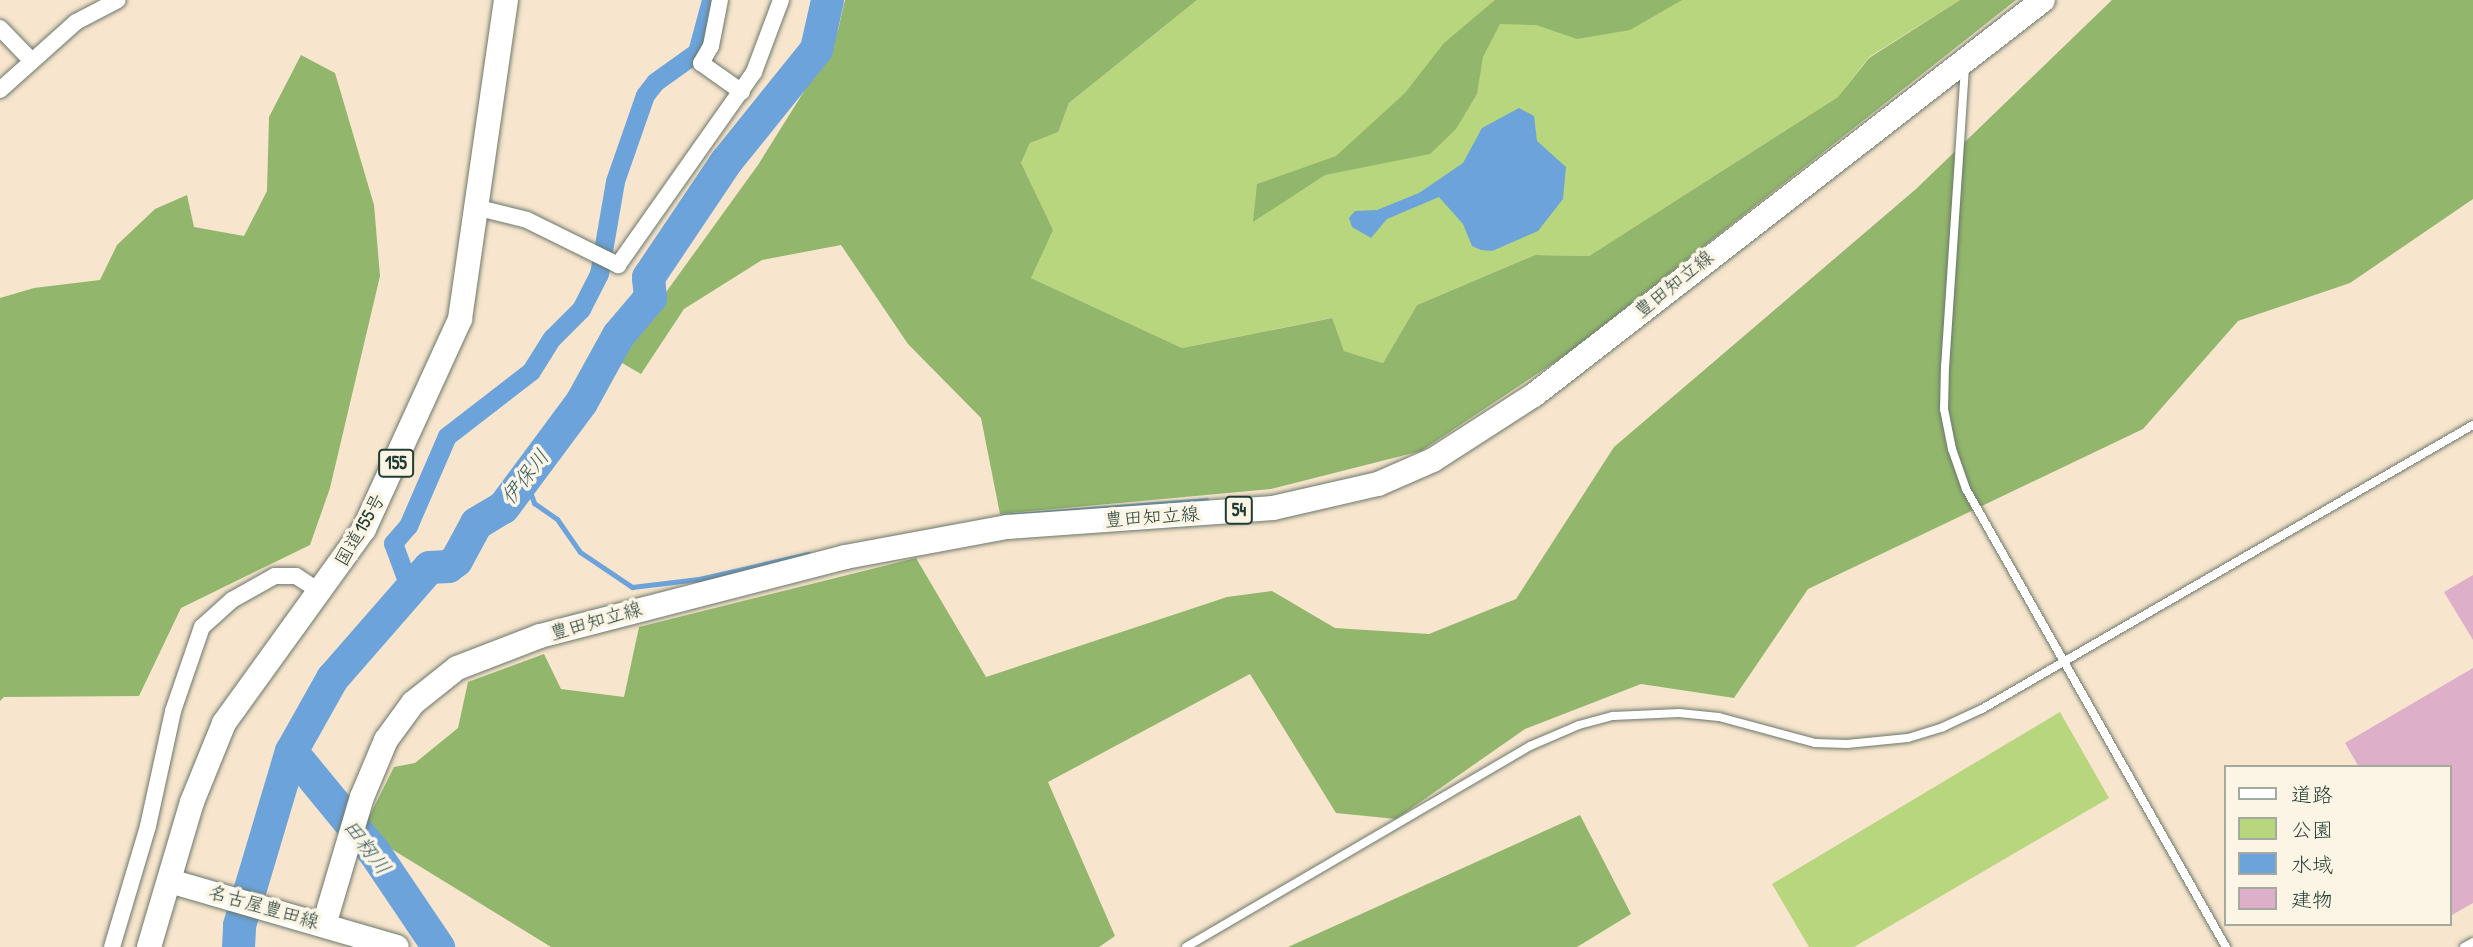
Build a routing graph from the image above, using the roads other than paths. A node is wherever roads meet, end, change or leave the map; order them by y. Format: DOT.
graph roads {
  1 [pos="118,0"];
  2 [pos="506,0"];
  3 [pos="720,0"];
  4 [pos="781,0"];
  5 [pos="2043,0"];
  6 [pos="0,27"];
  7 [pos="31,60"];
  8 [pos="1965,60"];
  9 [pos="0,90"];
  10 [pos="742,92"];
  11 [pos="479,208"];
  12 [pos="2473,425"];
  13 [pos="322,593"];
  14 [pos="2065,662"];
  15 [pos="180,883"];
  16 [pos="324,925"];
  17 [pos="2473,942"];
  18 [pos="112,947"];
  19 [pos="149,947"];
  20 [pos="397,947"];
  21 [pos="1186,947"];
  22 [pos="2225,947"];
  23 [pos="2464,947"];
  1 -- 7 [label="street"];
  2 -- 11 [label="main road, 国道155号 / 155"];
  3 -- 10 [label="street"];
  4 -- 10 [label="street"];
  5 -- 8 [label="main road, 豊田知立線 / 54"];
  6 -- 7 [label="street"];
  7 -- 9 [label="street"];
  8 -- 14 [label="lane"];
  8 -- 16 [label="main road, 豊田知立線 / 54"];
  10 -- 11 [label="street"];
  11 -- 13 [label="main road, 国道155号 / 155"];
  12 -- 14 [label="lane"];
  13 -- 15 [label="main road, 国道155号 / 155"];
  13 -- 18 [label="street"];
  14 -- 21 [label="lane"];
  14 -- 22 [label="lane"];
  15 -- 16 [label="main road, 名古屋豊田線"];
  15 -- 19 [label="main road, 国道155号 / 155"];
  16 -- 20 [label="main road, 名古屋豊田線"];
  17 -- 23 [label="lane"];
}
